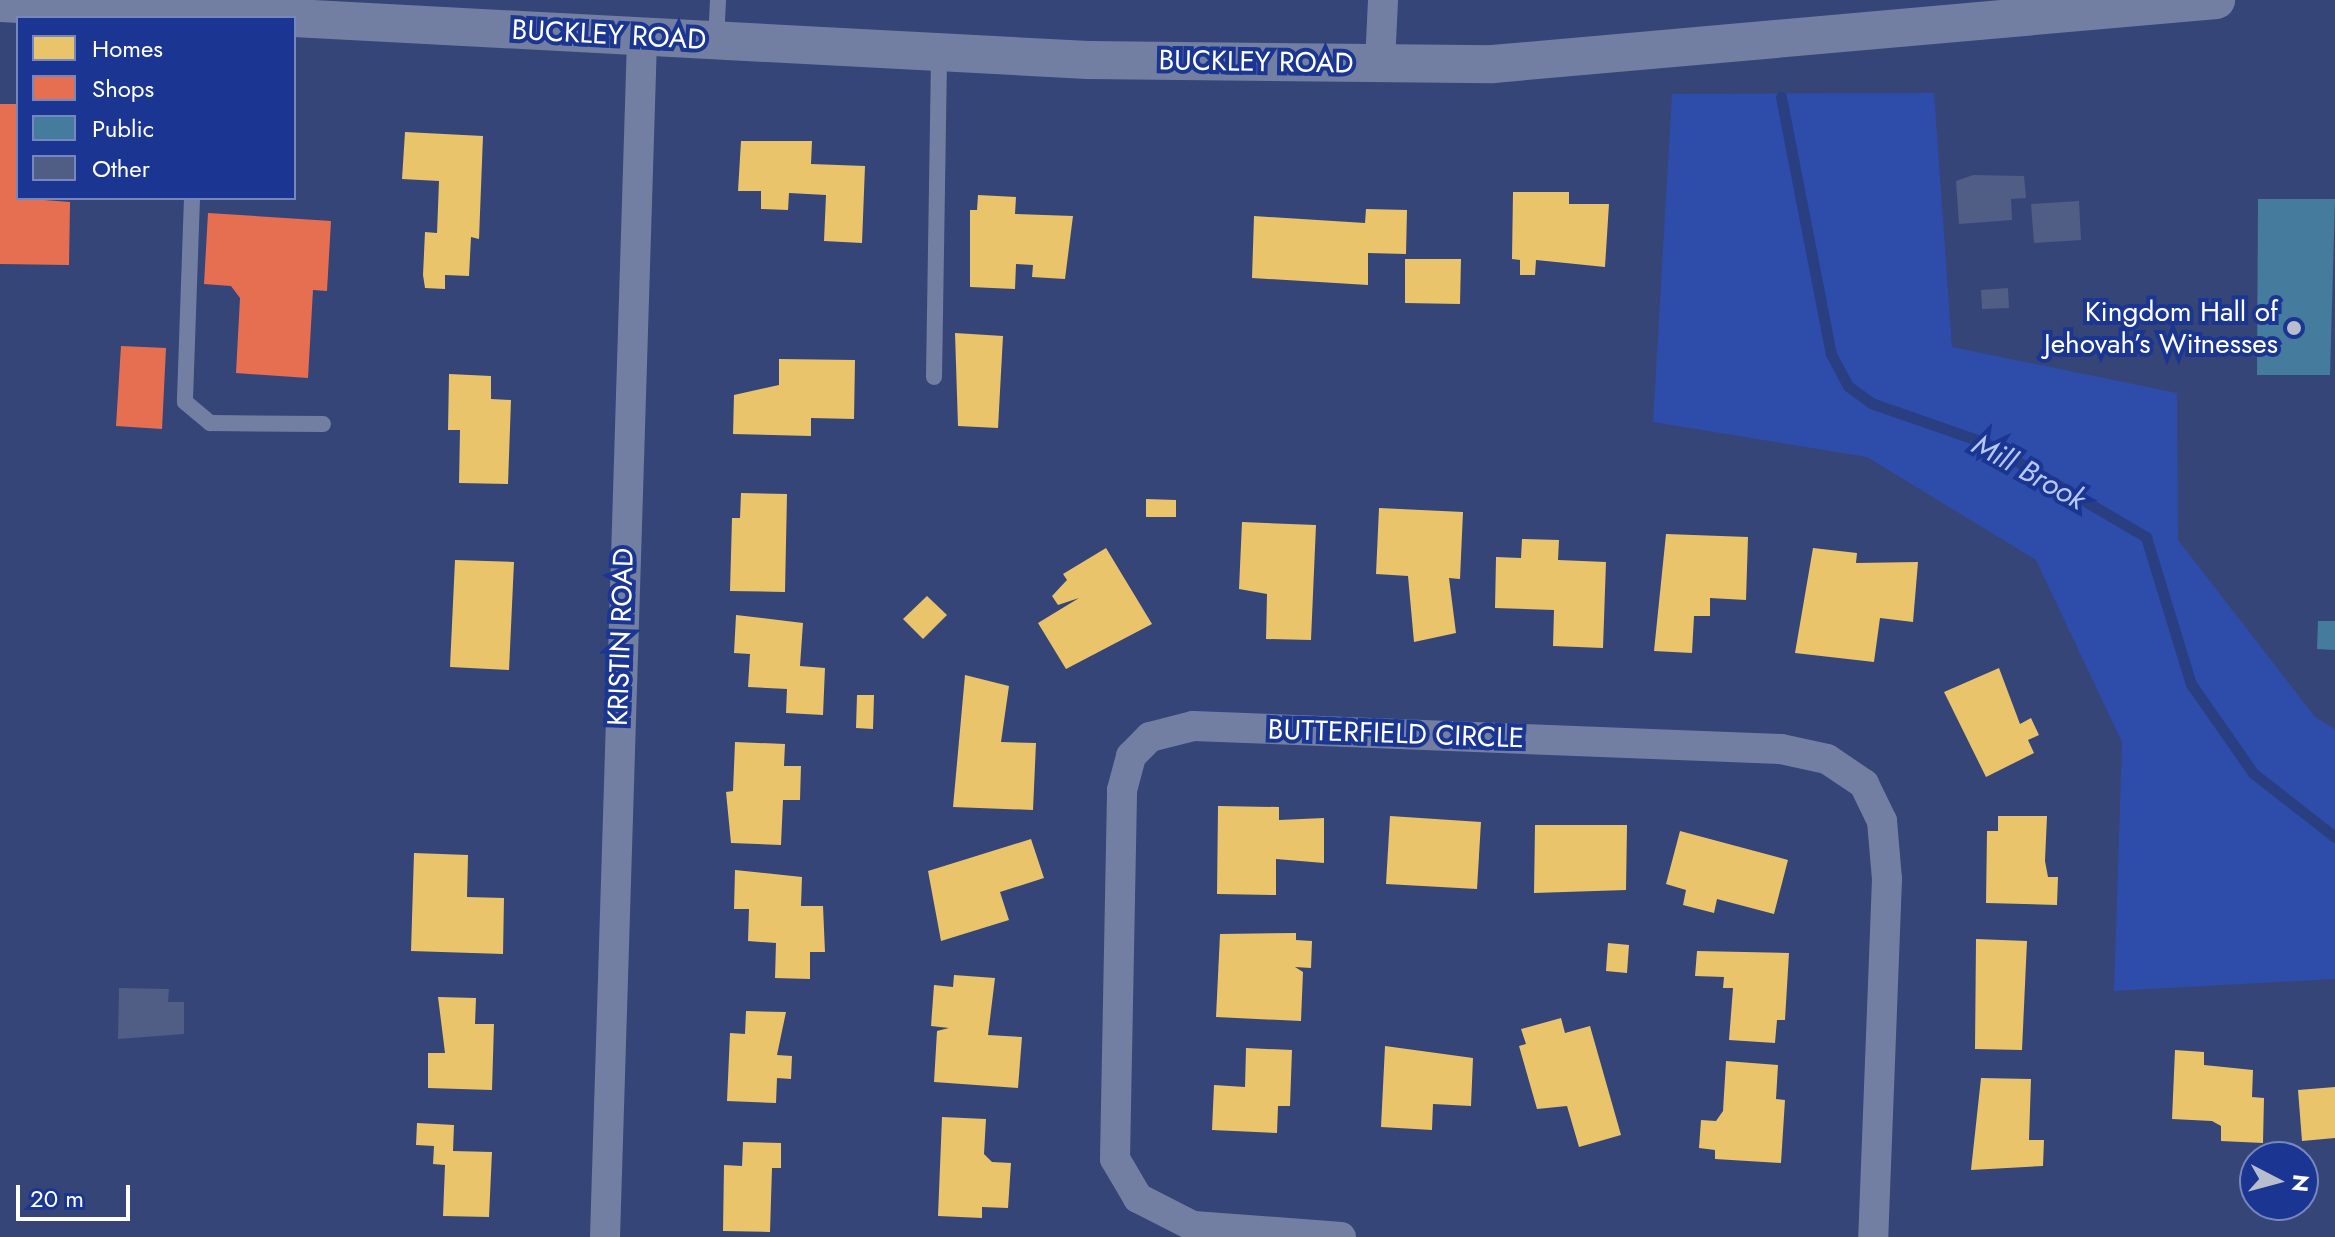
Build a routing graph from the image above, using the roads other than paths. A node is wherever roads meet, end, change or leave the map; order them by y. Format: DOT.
graph roads {
  1 [pos="718,0"];
  2 [pos="1383,0"];
  3 [pos="2216,0"];
  4 [pos="0,3"];
  5 [pos="300,14"];
  6 [pos="199,16"];
  7 [pos="642,37"];
  8 [pos="716,40"];
  9 [pos="939,52"];
  10 [pos="1380,64"];
  11 [pos="192,200"];
  12 [pos="934,377"];
  13 [pos="323,424"];
  14 [pos="605,1237"];
  15 [pos="1341,1237"];
  16 [pos="1873,1237"];
  1 -- 8 [label="lane"];
  2 -- 10 [label="street"];
  3 -- 10 [label="street, BUCKLEY ROAD"];
  4 -- 6 [label="street, BUCKLEY ROAD"];
  5 -- 6 [label="street, BUCKLEY ROAD"];
  5 -- 7 [label="street, BUCKLEY ROAD"];
  7 -- 8 [label="street, BUCKLEY ROAD"];
  7 -- 14 [label="street, KRISTIN ROAD"];
  8 -- 9 [label="street, BUCKLEY ROAD"];
  9 -- 10 [label="street, BUCKLEY ROAD"];
  9 -- 12 [label="lane"];
  11 -- 13 [label="lane"];
  15 -- 16 [label="street, BUTTERFIELD CIRCLE"];
}
